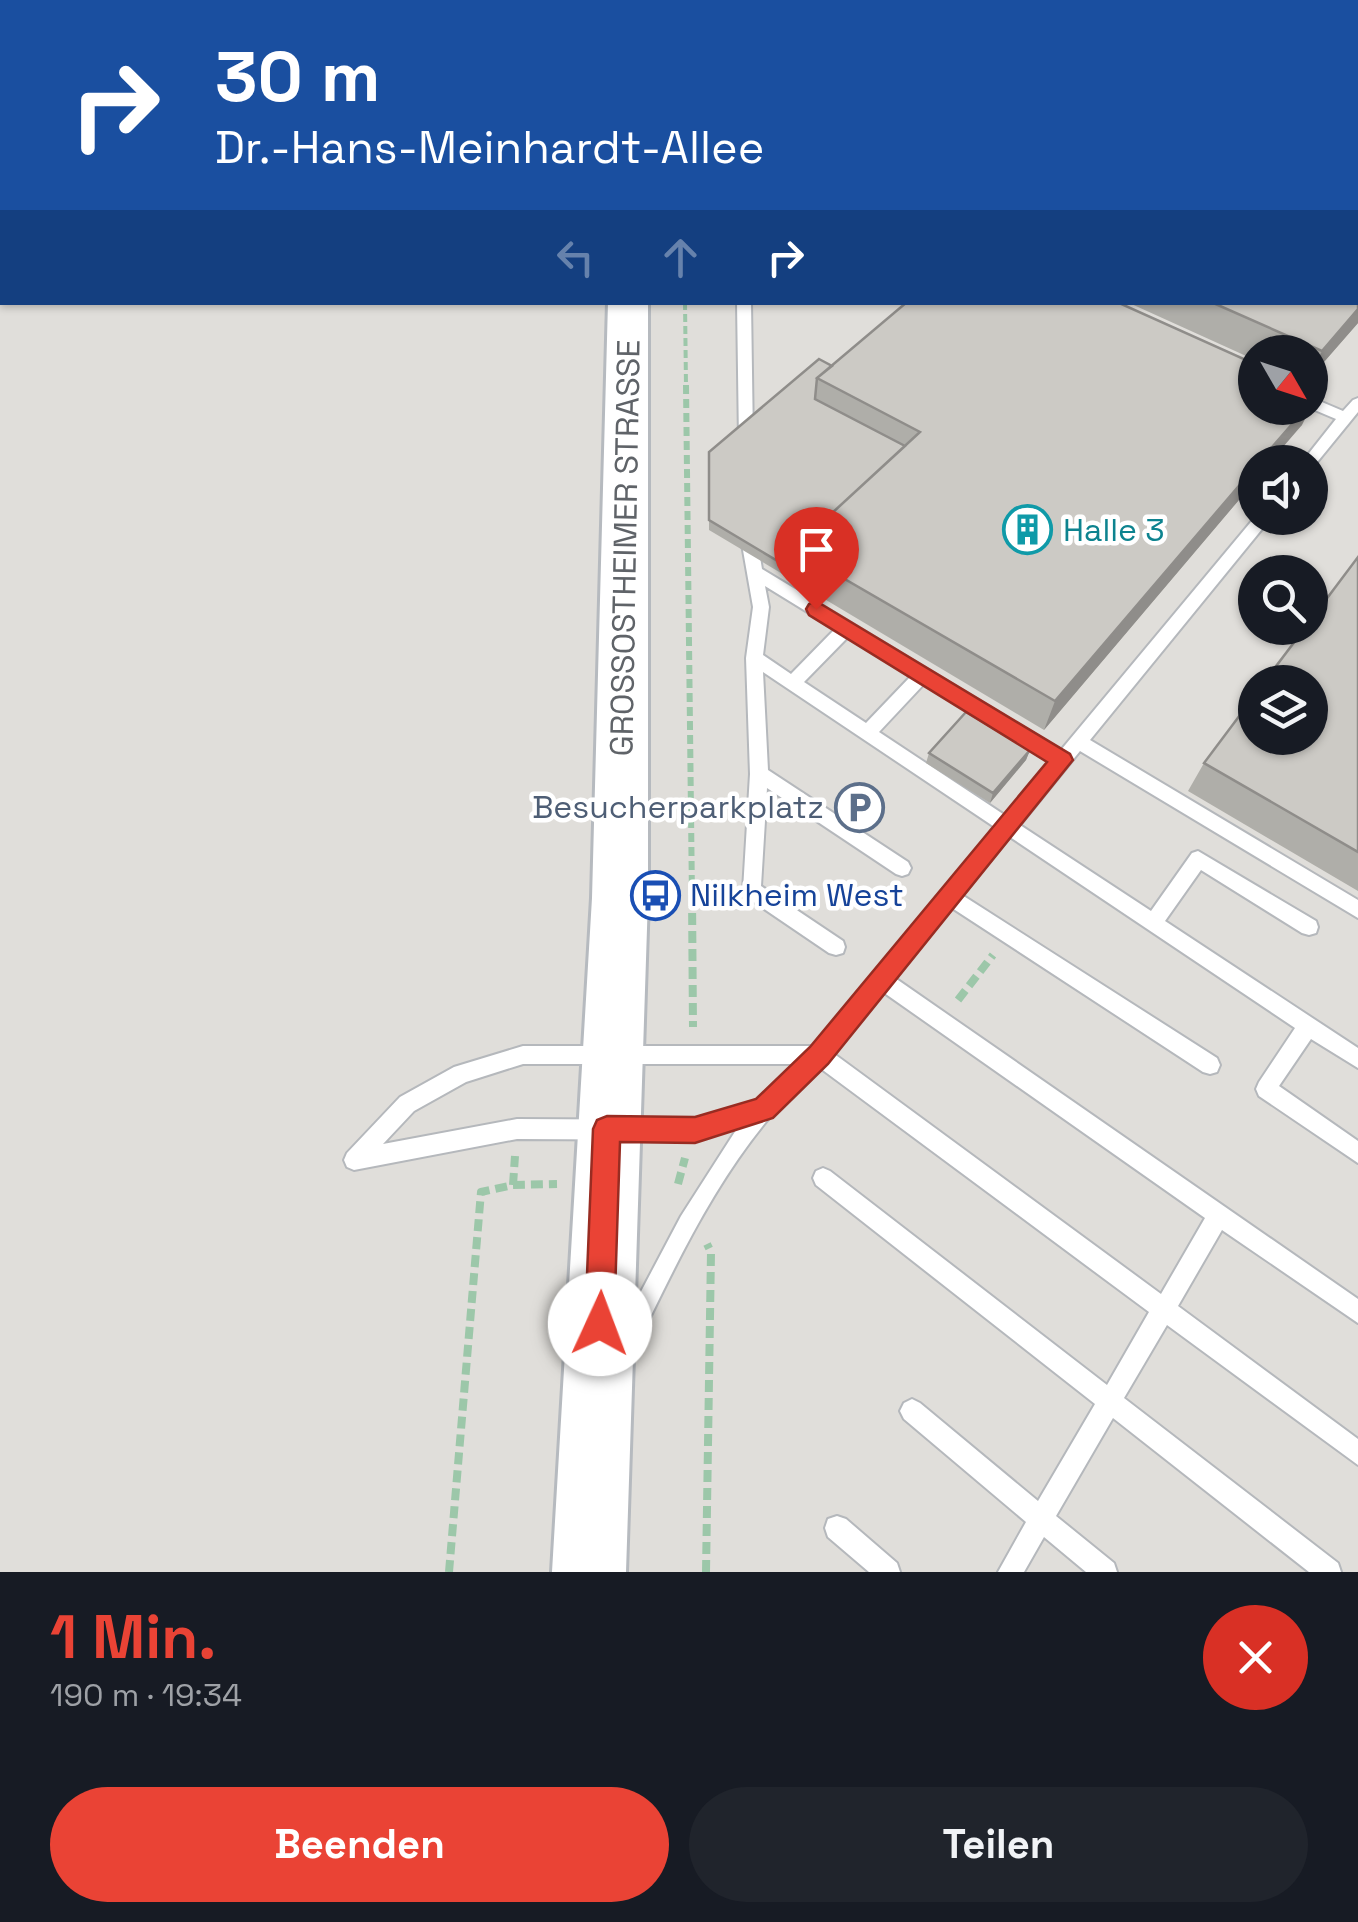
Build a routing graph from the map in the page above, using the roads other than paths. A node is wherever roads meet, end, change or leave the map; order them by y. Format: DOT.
graph roads {
  1 [pos="628,305"];
  2 [pos="744,305"];
  3 [pos="1328,404"];
  4 [pos="1354,408"];
  5 [pos="1323,445"];
  6 [pos="747,454"];
  7 [pos="748,510"];
  8 [pos="1250,535"];
  9 [pos="754,572"];
  10 [pos="844,630"];
  11 [pos="754,658"];
  12 [pos="920,678"];
  13 [pos="792,683"];
  14 [pos="866,733"];
  15 [pos="1077,741"];
  16 [pos="1062,760"];
  17 [pos="759,774"];
  18 [pos="1008,826"];
  19 [pos="902,868"];
  20 [pos="950,897"];
  21 [pos="1358,910"];
  22 [pos="1153,923"];
  23 [pos="1309,926"];
  24 [pos="836,947"];
  25 [pos="881,979"];
  26 [pos="1308,1026"];
  27 [pos="819,1055"];
  28 [pos="612,1056"];
  29 [pos="1358,1059"];
  30 [pos="1210,1066"];
  31 [pos="764,1109"];
  32 [pos="607,1129"];
  33 [pos="1358,1152"];
  34 [pos="823,1178"];
  35 [pos="1219,1216"];
  36 [pos="1164,1310"];
  37 [pos="1358,1312"];
  38 [pos="1110,1402"];
  39 [pos="596,1404"];
  40 [pos="912,1412"];
  41 [pos="1358,1453"];
  42 [pos="1041,1519"];
  43 [pos="837,1528"];
  44 [pos="590,1572"];
  45 [pos="888,1572"];
  46 [pos="1010,1572"];
  47 [pos="1106,1572"];
  48 [pos="1330,1572"];
  1 -- 28 [label="main road, GROSSOSTHEIMER STRASSE"];
  2 -- 6 [label="lane"];
  3 -- 4 [label="lane"];
  4 -- 5 [label="lane"];
  7 -- 9 [label="lane"];
  8 -- 15 [label="lane"];
  9 -- 11 [label="lane"];
  9 -- 16 [label="lane"];
  10 -- 13 [label="lane"];
  11 -- 13 [label="lane"];
  11 -- 17 [label="lane"];
  12 -- 14 [label="lane"];
  13 -- 14 [label="lane"];
  14 -- 18 [label="lane"];
  15 -- 16 [label="lane"];
  15 -- 21 [label="lane"];
  16 -- 18 [label="lane"];
  17 -- 19 [label="lane"];
  17 -- 24 [label="lane"];
  18 -- 20 [label="lane"];
  18 -- 22 [label="lane"];
  20 -- 25 [label="lane"];
  20 -- 30 [label="lane"];
  22 -- 23 [label="lane"];
  22 -- 26 [label="lane"];
  25 -- 27 [label="lane"];
  25 -- 35 [label="lane"];
  26 -- 29 [label="lane"];
  26 -- 33 [label="lane"];
  27 -- 28 [label="lane"];
  27 -- 31 [label="lane"];
  27 -- 36 [label="lane"];
  28 -- 32 [label="main road, GROSSOSTHEIMER STRASSE"];
  28 -- 32 [label="lane"];
  31 -- 32 [label="lane"];
  31 -- 39 [label="lane"];
  32 -- 39 [label="main road, GROSSOSTHEIMER STRASSE"];
  34 -- 38 [label="lane"];
  35 -- 36 [label="lane"];
  35 -- 37 [label="lane"];
  36 -- 38 [label="lane"];
  36 -- 41 [label="lane"];
  38 -- 42 [label="lane"];
  38 -- 48 [label="lane"];
  39 -- 44 [label="main road, GROSSOSTHEIMER STRASSE"];
  40 -- 42 [label="lane"];
  42 -- 46 [label="lane"];
  42 -- 47 [label="lane"];
  43 -- 45 [label="lane"];
}
